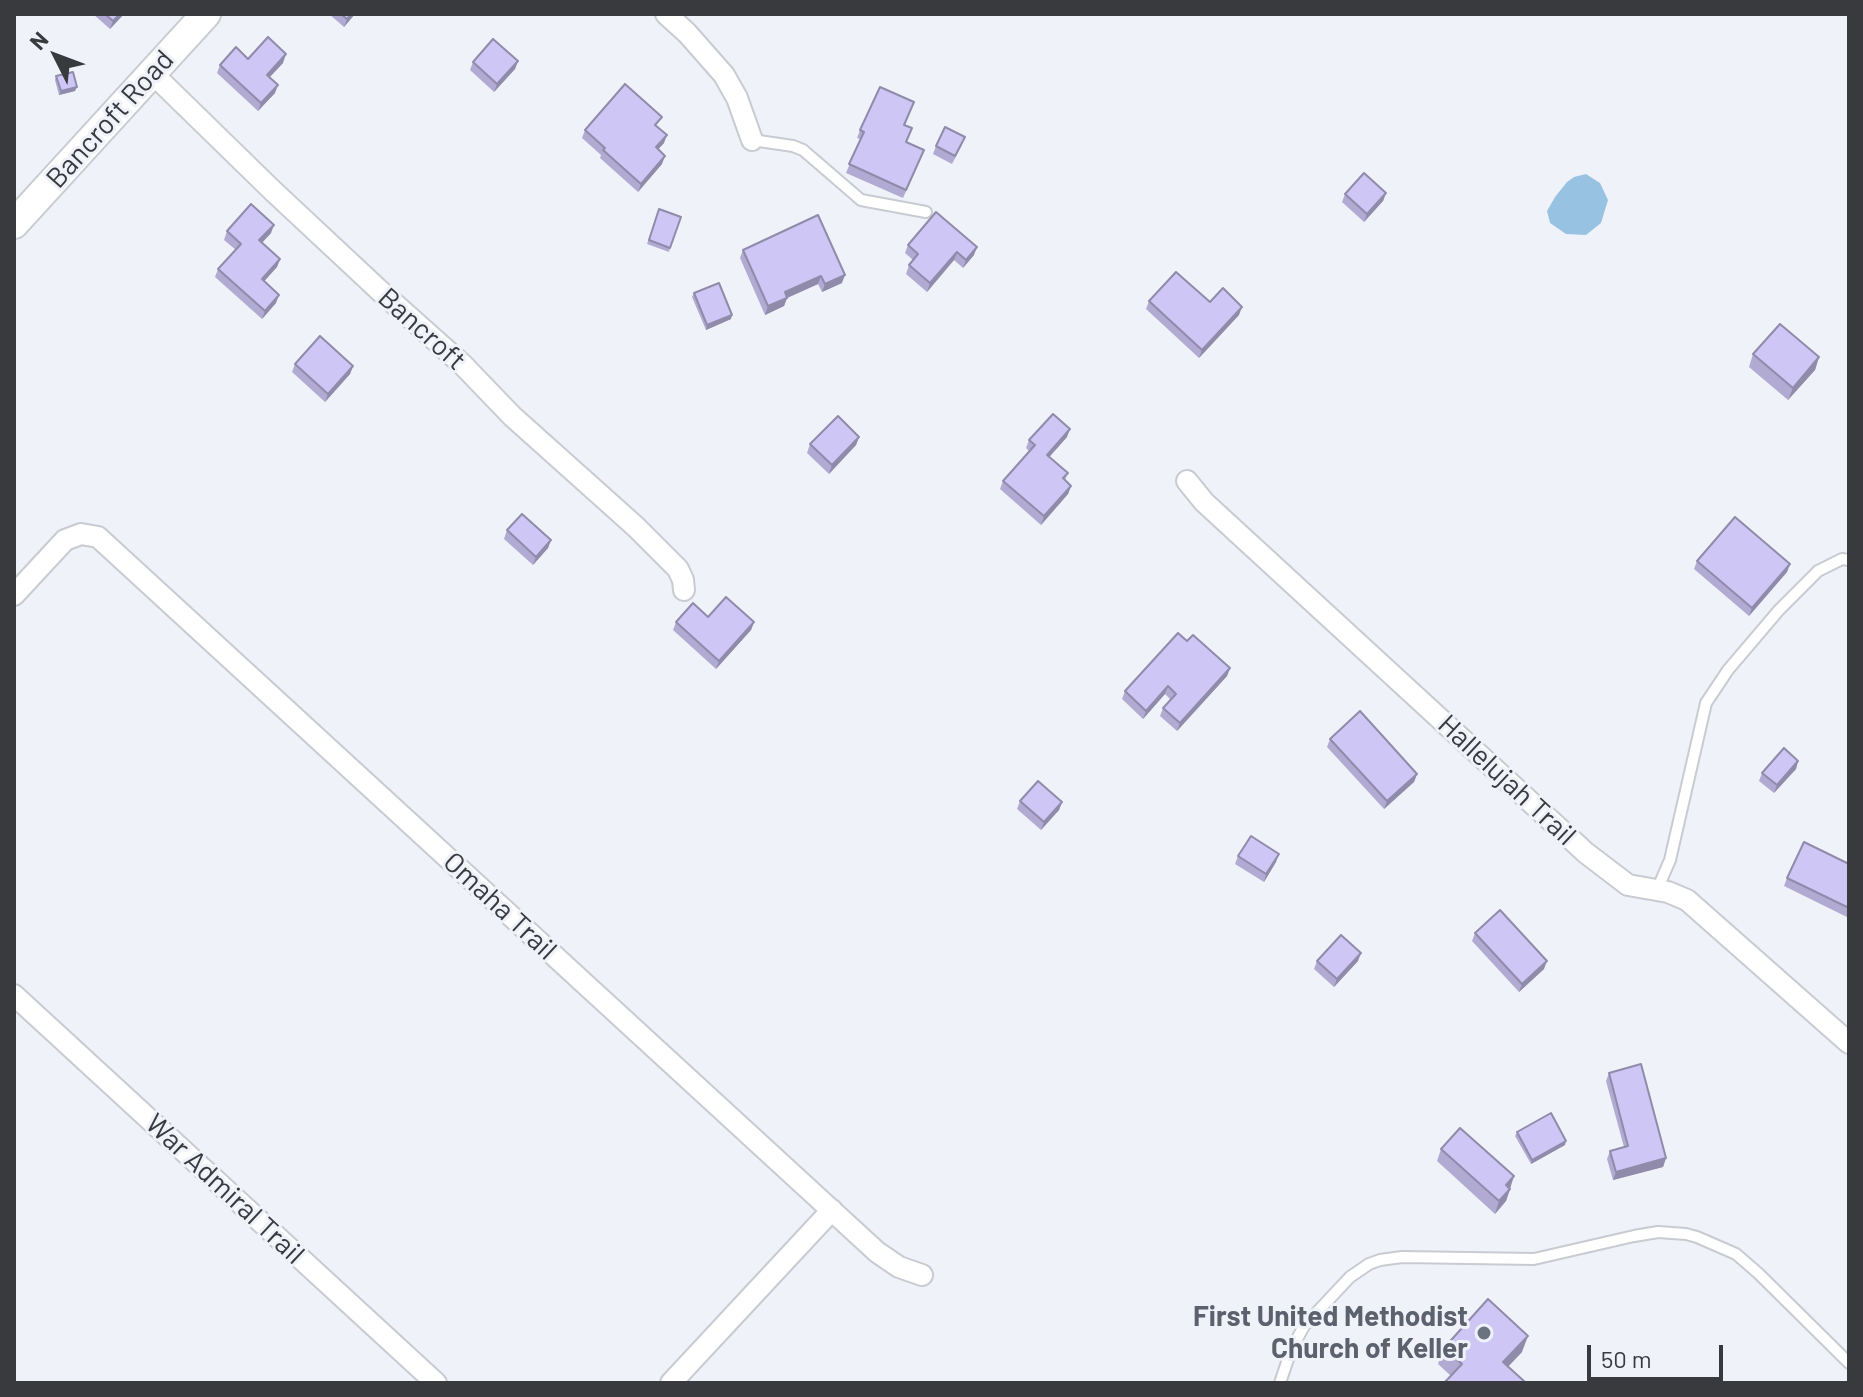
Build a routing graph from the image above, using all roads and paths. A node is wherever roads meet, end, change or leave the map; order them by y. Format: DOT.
graph roads {
  1 [pos="206,14"];
  2 [pos="666,14"];
  3 [pos="152,73"];
  4 [pos="752,140"];
  5 [pos="926,212"];
  6 [pos="14,224"];
  7 [pos="1187,481"];
  8 [pos="1849,560"];
  9 [pos="684,590"];
  10 [pos="14,595"];
  11 [pos="1657,890"];
  12 [pos="14,995"];
  13 [pos="1849,1043"];
  14 [pos="832,1210"];
  15 [pos="922,1275"];
  16 [pos="1849,1363"];
  17 [pos="436,1383"];
  18 [pos="671,1383"];
  19 [pos="1280,1383"];
  1 -- 3 [label="street, Bancroft Road"];
  2 -- 4 [label="street"];
  3 -- 6 [label="street, Bancroft Road"];
  3 -- 9 [label="street, Bancroft"];
  4 -- 5 [label="lane"];
  7 -- 11 [label="street, Hallelujah Trail"];
  8 -- 11 [label="lane"];
  10 -- 14 [label="street, Omaha Trail"];
  11 -- 13 [label="street, Hallelujah Trail"];
  12 -- 17 [label="street, War Admiral Trail"];
  14 -- 15 [label="street, Omaha Trail"];
  14 -- 18 [label="street"];
  16 -- 19 [label="lane"];
}
